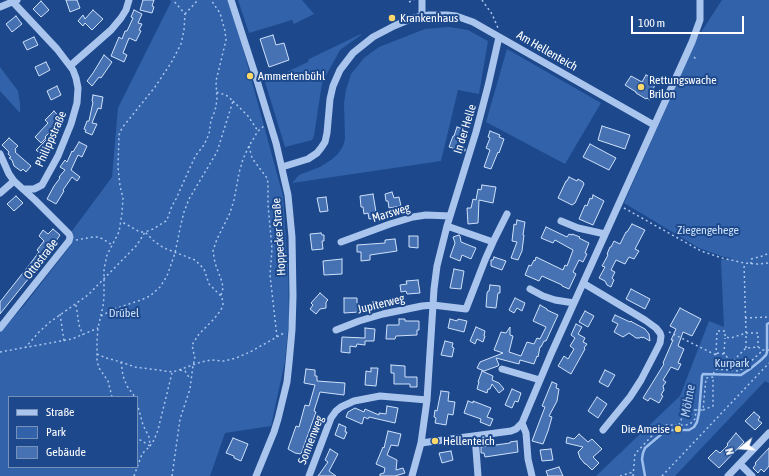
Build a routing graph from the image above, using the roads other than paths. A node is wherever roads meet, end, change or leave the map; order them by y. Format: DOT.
graph roads {
  1 [pos="129,0"];
  2 [pos="231,0"];
  3 [pos="422,0"];
  4 [pos="700,0"];
  5 [pos="15,1"];
  6 [pos="0,7"];
  7 [pos="422,16"];
  8 [pos="499,37"];
  9 [pos="70,66"];
  10 [pos="654,125"];
  11 [pos="0,154"];
  12 [pos="282,167"];
  13 [pos="14,181"];
  14 [pos="24,189"];
  15 [pos="0,193"];
  16 [pos="507,214"];
  17 [pos="450,216"];
  18 [pos="561,220"];
  19 [pos="446,226"];
  20 [pos="604,234"];
  21 [pos="341,242"];
  22 [pos="493,242"];
  23 [pos="583,283"];
  24 [pos="530,289"];
  25 [pos="574,303"];
  26 [pos="433,305"];
  27 [pos="0,328"];
  28 [pos="336,330"];
  29 [pos="502,369"];
  30 [pos="540,380"];
  31 [pos="427,400"];
  32 [pos="522,423"];
  33 [pos="604,430"];
  34 [pos="769,433"];
  35 [pos="475,436"];
  36 [pos="421,443"];
  37 [pos="740,464"];
  38 [pos="256,476"];
  39 [pos="309,476"];
  40 [pos="412,476"];
  41 [pos="478,476"];
  42 [pos="532,476"];
  43 [pos="728,476"];
  44 [pos="752,476"];
  1 -- 9 [label="street"];
  2 -- 12 [label="street, Hoppecker Straße"];
  3 -- 7 [label="street"];
  4 -- 10 [label="street"];
  5 -- 6 [label="street"];
  5 -- 9 [label="street, Philippstraße"];
  7 -- 8 [label="street, Am Hellenteich"];
  7 -- 12 [label="street, Am Hellenteich"];
  8 -- 10 [label="street, Am Hellenteich"];
  8 -- 17 [label="street, In der Helle"];
  9 -- 14 [label="street, Philippstraße"];
  10 -- 20 [label="street"];
  11 -- 13 [label="street"];
  12 -- 38 [label="street, Hoppecker Straße"];
  13 -- 14 [label="street"];
  13 -- 15 [label="street"];
  14 -- 27 [label="street, Ottostraße"];
  16 -- 22 [label="street"];
  17 -- 19 [label="street, In der Helle"];
  17 -- 21 [label="street, Marsweg"];
  18 -- 20 [label="street"];
  19 -- 22 [label="street"];
  19 -- 26 [label="street, In der Helle"];
  20 -- 23 [label="street"];
  22 -- 26 [label="street"];
  23 -- 25 [label="street"];
  23 -- 33 [label="street"];
  24 -- 25 [label="street"];
  25 -- 30 [label="street"];
  26 -- 28 [label="street, Jupiterweg"];
  26 -- 31 [label="street, In der Helle"];
  29 -- 30 [label="street"];
  30 -- 32 [label="street"];
  31 -- 36 [label="street, In der Helle"];
  31 -- 39 [label="street, Sonnenweg"];
  32 -- 35 [label="street"];
  32 -- 42 [label="street"];
  34 -- 37 [label="street"];
  35 -- 36 [label="street"];
  35 -- 41 [label="street"];
  36 -- 40 [label="street, In der Helle"];
  37 -- 43 [label="street"];
  37 -- 44 [label="street"];
}
